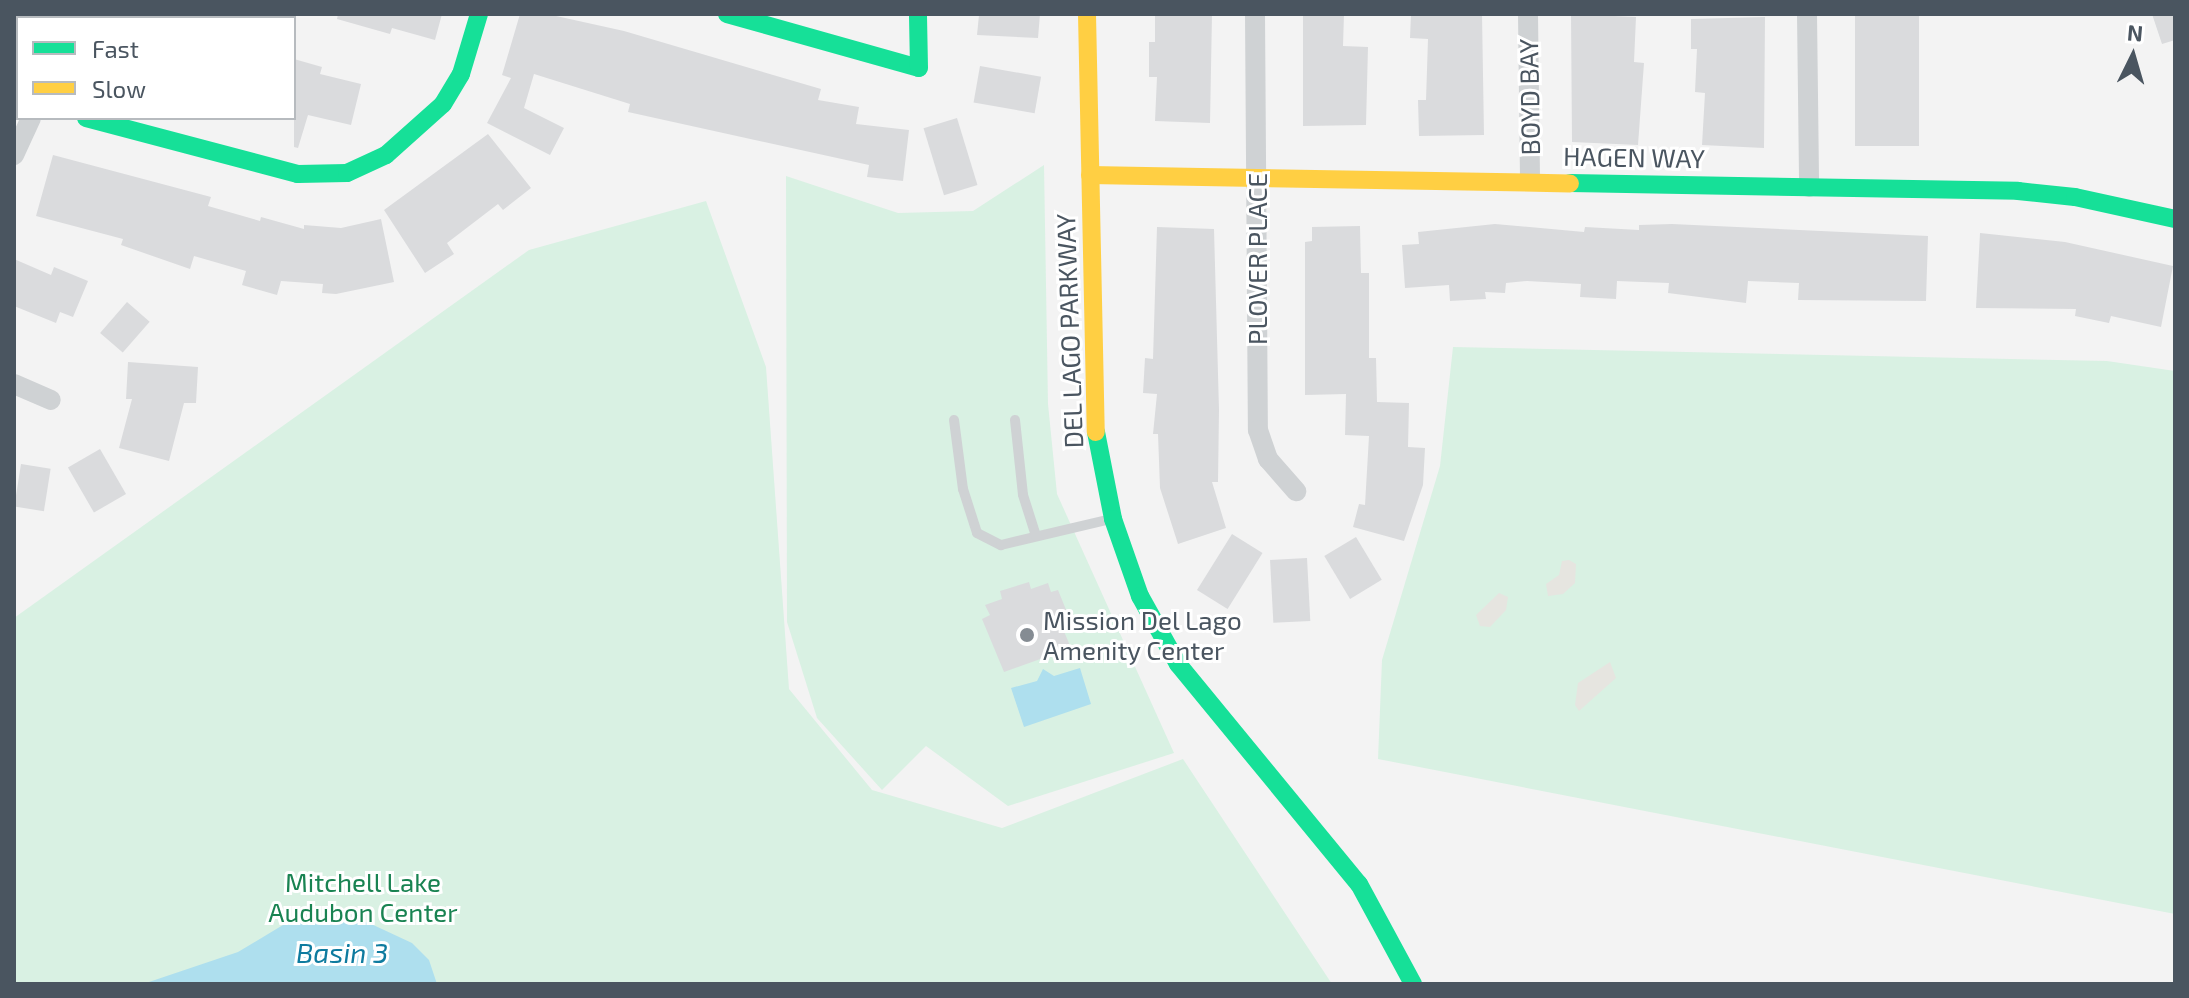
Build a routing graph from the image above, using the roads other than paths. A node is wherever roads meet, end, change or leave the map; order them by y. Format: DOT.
graph roads {
  1 [pos="479,14"];
  2 [pos="727,14"];
  3 [pos="918,14"];
  4 [pos="1087,14"];
  5 [pos="1255,14"];
  6 [pos="1528,14"];
  7 [pos="1807,14"];
  8 [pos="30,120"];
  9 [pos="94,120"];
  10 [pos="14,155"];
  11 [pos="1090,175"];
  12 [pos="1256,177"];
  13 [pos="1530,181"];
  14 [pos="1809,187"];
  15 [pos="2175,219"];
  16 [pos="14,384"];
  17 [pos="51,400"];
  18 [pos="954,420"];
  19 [pos="1015,420"];
  20 [pos="1296,491"];
  21 [pos="1113,519"];
  22 [pos="1036,536"];
  23 [pos="1413,984"];
  1 -- 9 [label="street"];
  2 -- 3 [label="street"];
  4 -- 11 [label="street, DEL LAGO PARKWAY"];
  5 -- 12 [label="street, PLOVER PLACE"];
  6 -- 13 [label="street, BOYD BAY"];
  7 -- 14 [label="street"];
  8 -- 10 [label="street"];
  11 -- 12 [label="street, HAGEN WAY"];
  11 -- 21 [label="street, DEL LAGO PARKWAY"];
  12 -- 13 [label="street, HAGEN WAY"];
  12 -- 20 [label="street, PLOVER PLACE"];
  13 -- 14 [label="street, HAGEN WAY"];
  14 -- 15 [label="street, HAGEN WAY"];
  16 -- 17 [label="street"];
  18 -- 22 [label="lane"];
  19 -- 22 [label="lane"];
  21 -- 22 [label="lane"];
  21 -- 23 [label="street, DEL LAGO PARKWAY"];
}
